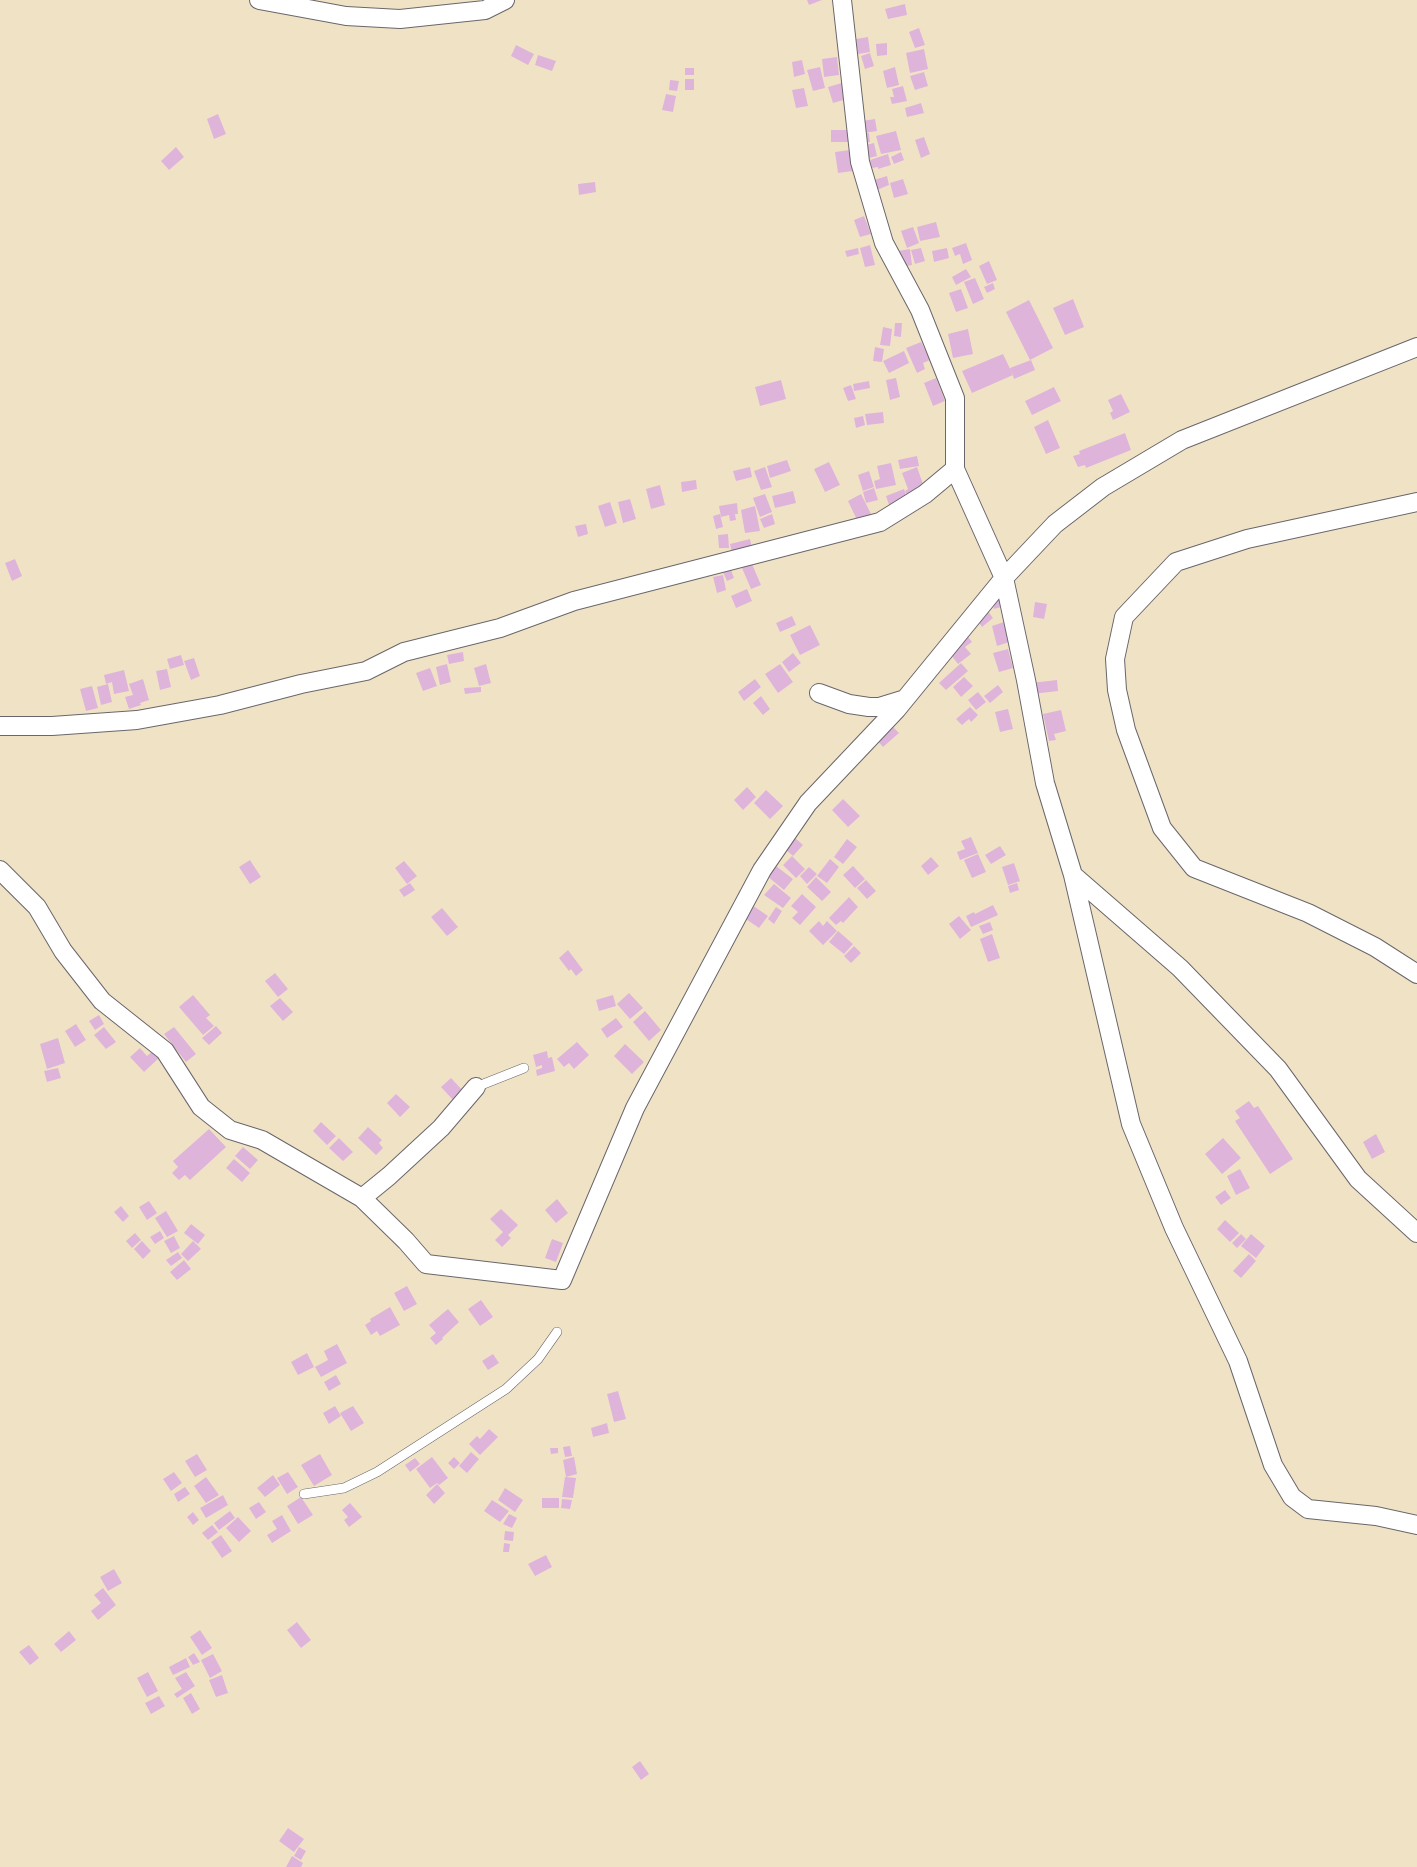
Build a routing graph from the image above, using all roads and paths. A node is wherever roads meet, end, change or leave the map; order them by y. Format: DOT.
graph roads {
  1 [pos="259,0"];
  2 [pos="506,0"];
  3 [pos="842,0"];
  4 [pos="1417,346"];
  5 [pos="955,469"];
  6 [pos="1417,502"];
  7 [pos="1004,578"];
  8 [pos="819,693"];
  9 [pos="905,699"];
  10 [pos="0,726"];
  11 [pos="0,870"];
  12 [pos="1073,875"];
  13 [pos="1417,974"];
  14 [pos="524,1068"];
  15 [pos="476,1087"];
  16 [pos="362,1198"];
  17 [pos="1417,1233"];
  18 [pos="557,1332"];
  19 [pos="304,1494"];
  20 [pos="1417,1525"];
  1 -- 2 [label="street"];
  3 -- 5 [label="street"];
  4 -- 7 [label="street"];
  5 -- 7 [label="street"];
  5 -- 10 [label="street"];
  6 -- 13 [label="street"];
  7 -- 9 [label="street"];
  7 -- 12 [label="street"];
  8 -- 9 [label="street"];
  9 -- 16 [label="street"];
  11 -- 16 [label="street"];
  12 -- 17 [label="street"];
  12 -- 20 [label="street"];
  14 -- 15 [label="lane"];
  15 -- 16 [label="street"];
  18 -- 19 [label="lane"];
}
